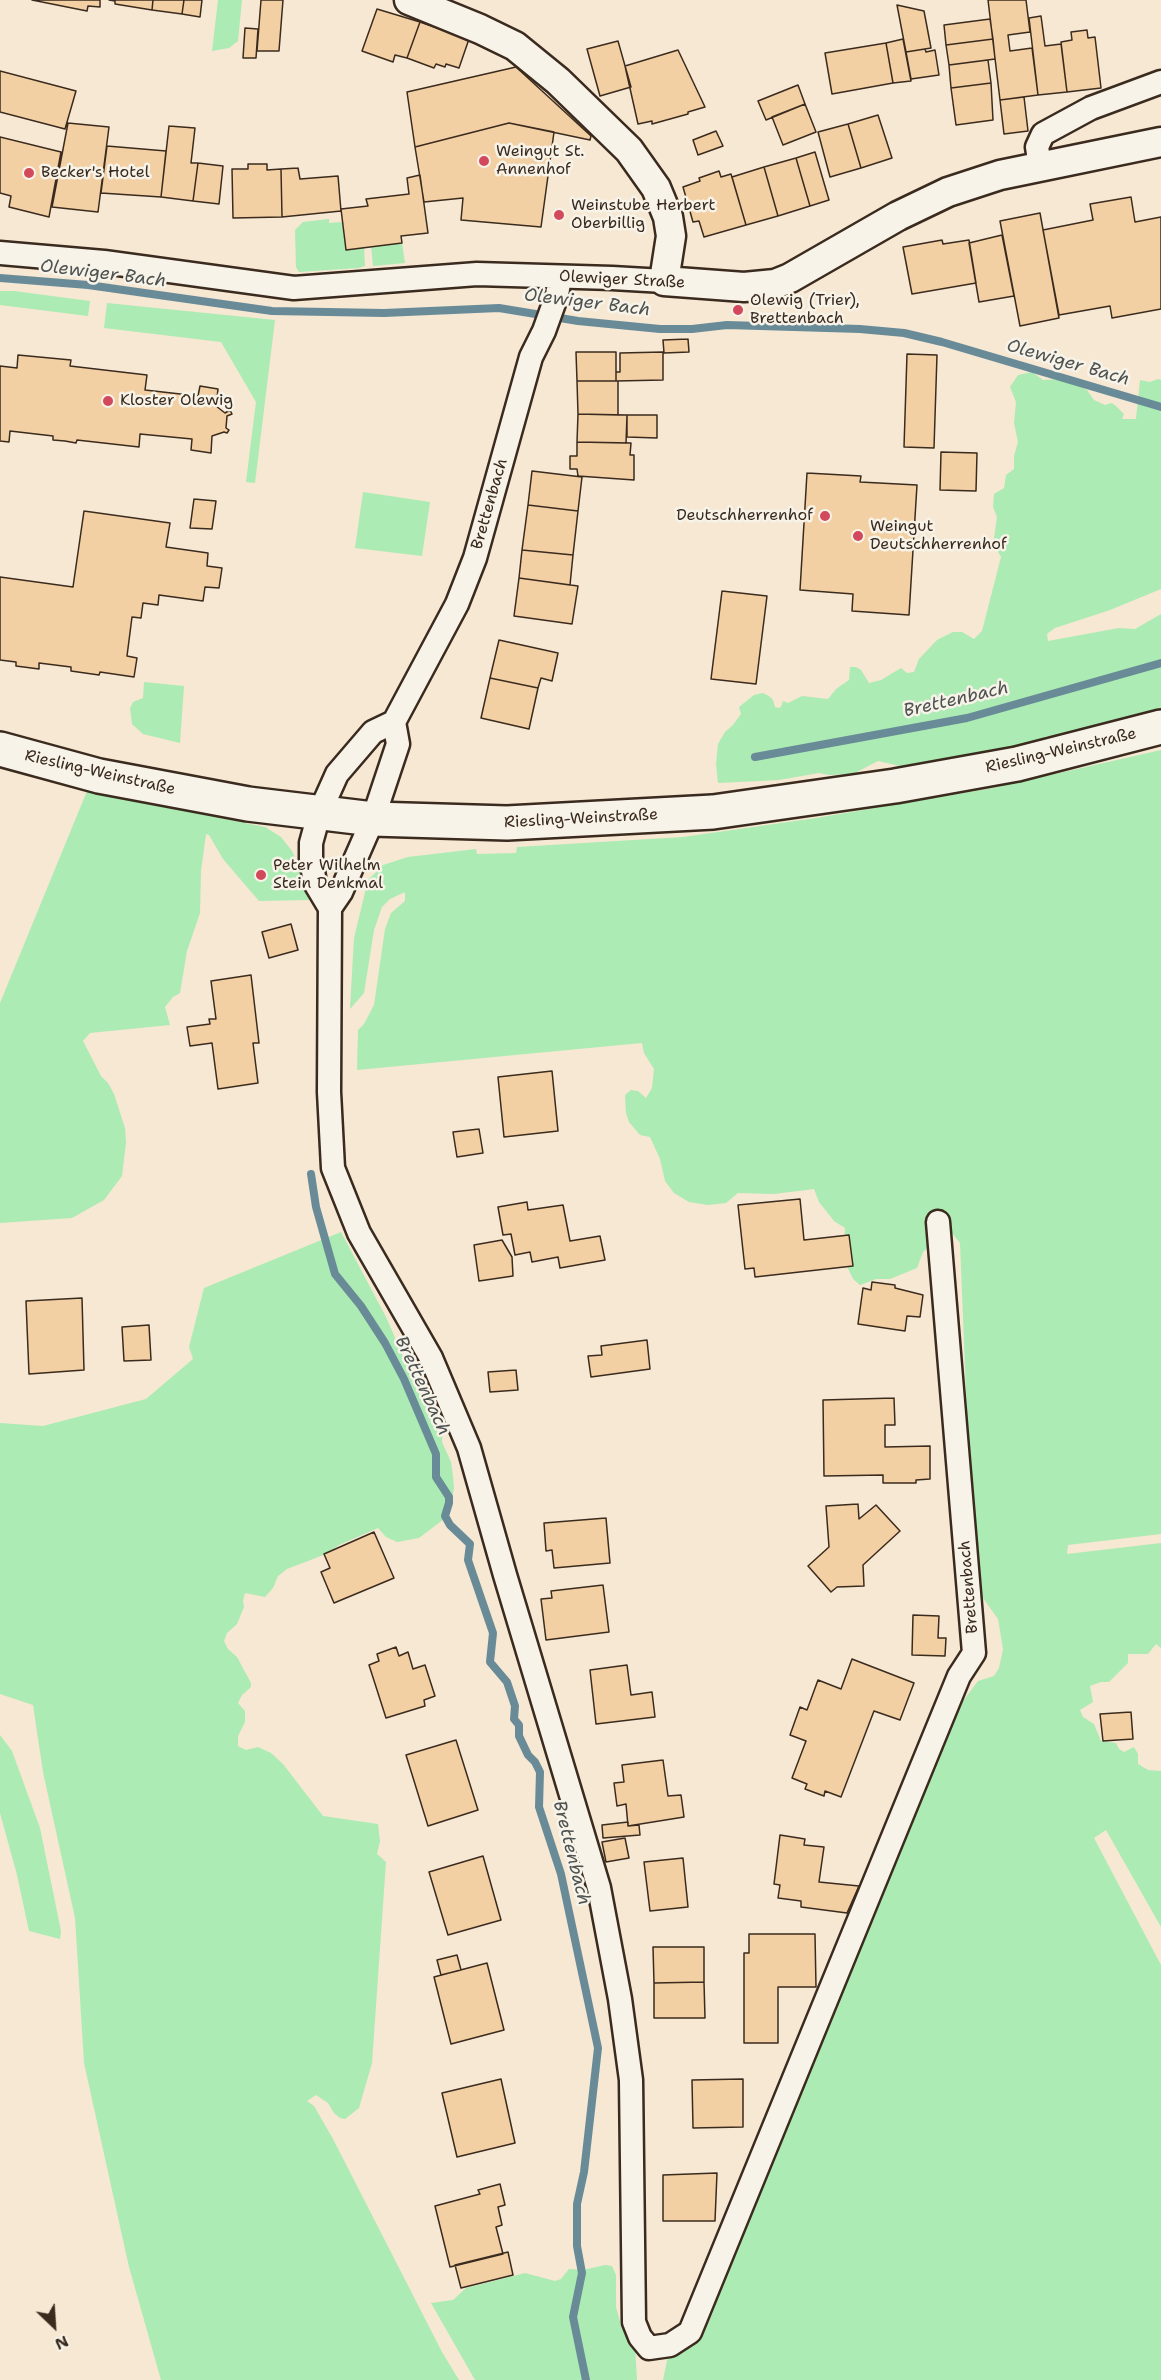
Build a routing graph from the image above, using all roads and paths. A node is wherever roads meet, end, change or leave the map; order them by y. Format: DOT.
graph roads {
  1 [pos="409,0"];
  2 [pos="1161,82"];
  3 [pos="1161,142"];
  4 [pos="1040,166"];
  5 [pos="0,253"];
  6 [pos="560,277"];
  7 [pos="664,281"];
  8 [pos="394,722"];
  9 [pos="1161,727"];
  10 [pos="0,749"];
  11 [pos="319,813"];
  12 [pos="373,819"];
  13 [pos="330,908"];
  14 [pos="938,1222"];
  1 -- 7 [label="street"];
  2 -- 4 [label="street"];
  3 -- 4 [label="street, Olewiger Straße"];
  4 -- 7 [label="street, Olewiger Straße"];
  5 -- 6 [label="street, Olewiger Straße"];
  6 -- 7 [label="street, Olewiger Straße"];
  6 -- 8 [label="street, Brettenbach"];
  8 -- 11 [label="street, Brettenbach"];
  8 -- 12 [label="street"];
  9 -- 12 [label="main road, Riesling-Weinstraße"];
  10 -- 11 [label="main road, Riesling-Weinstraße"];
  11 -- 12 [label="main road, Riesling-Weinstraße"];
  11 -- 13 [label="street, Brettenbach"];
  12 -- 13 [label="street"];
  13 -- 14 [label="street, Brettenbach"];
}
